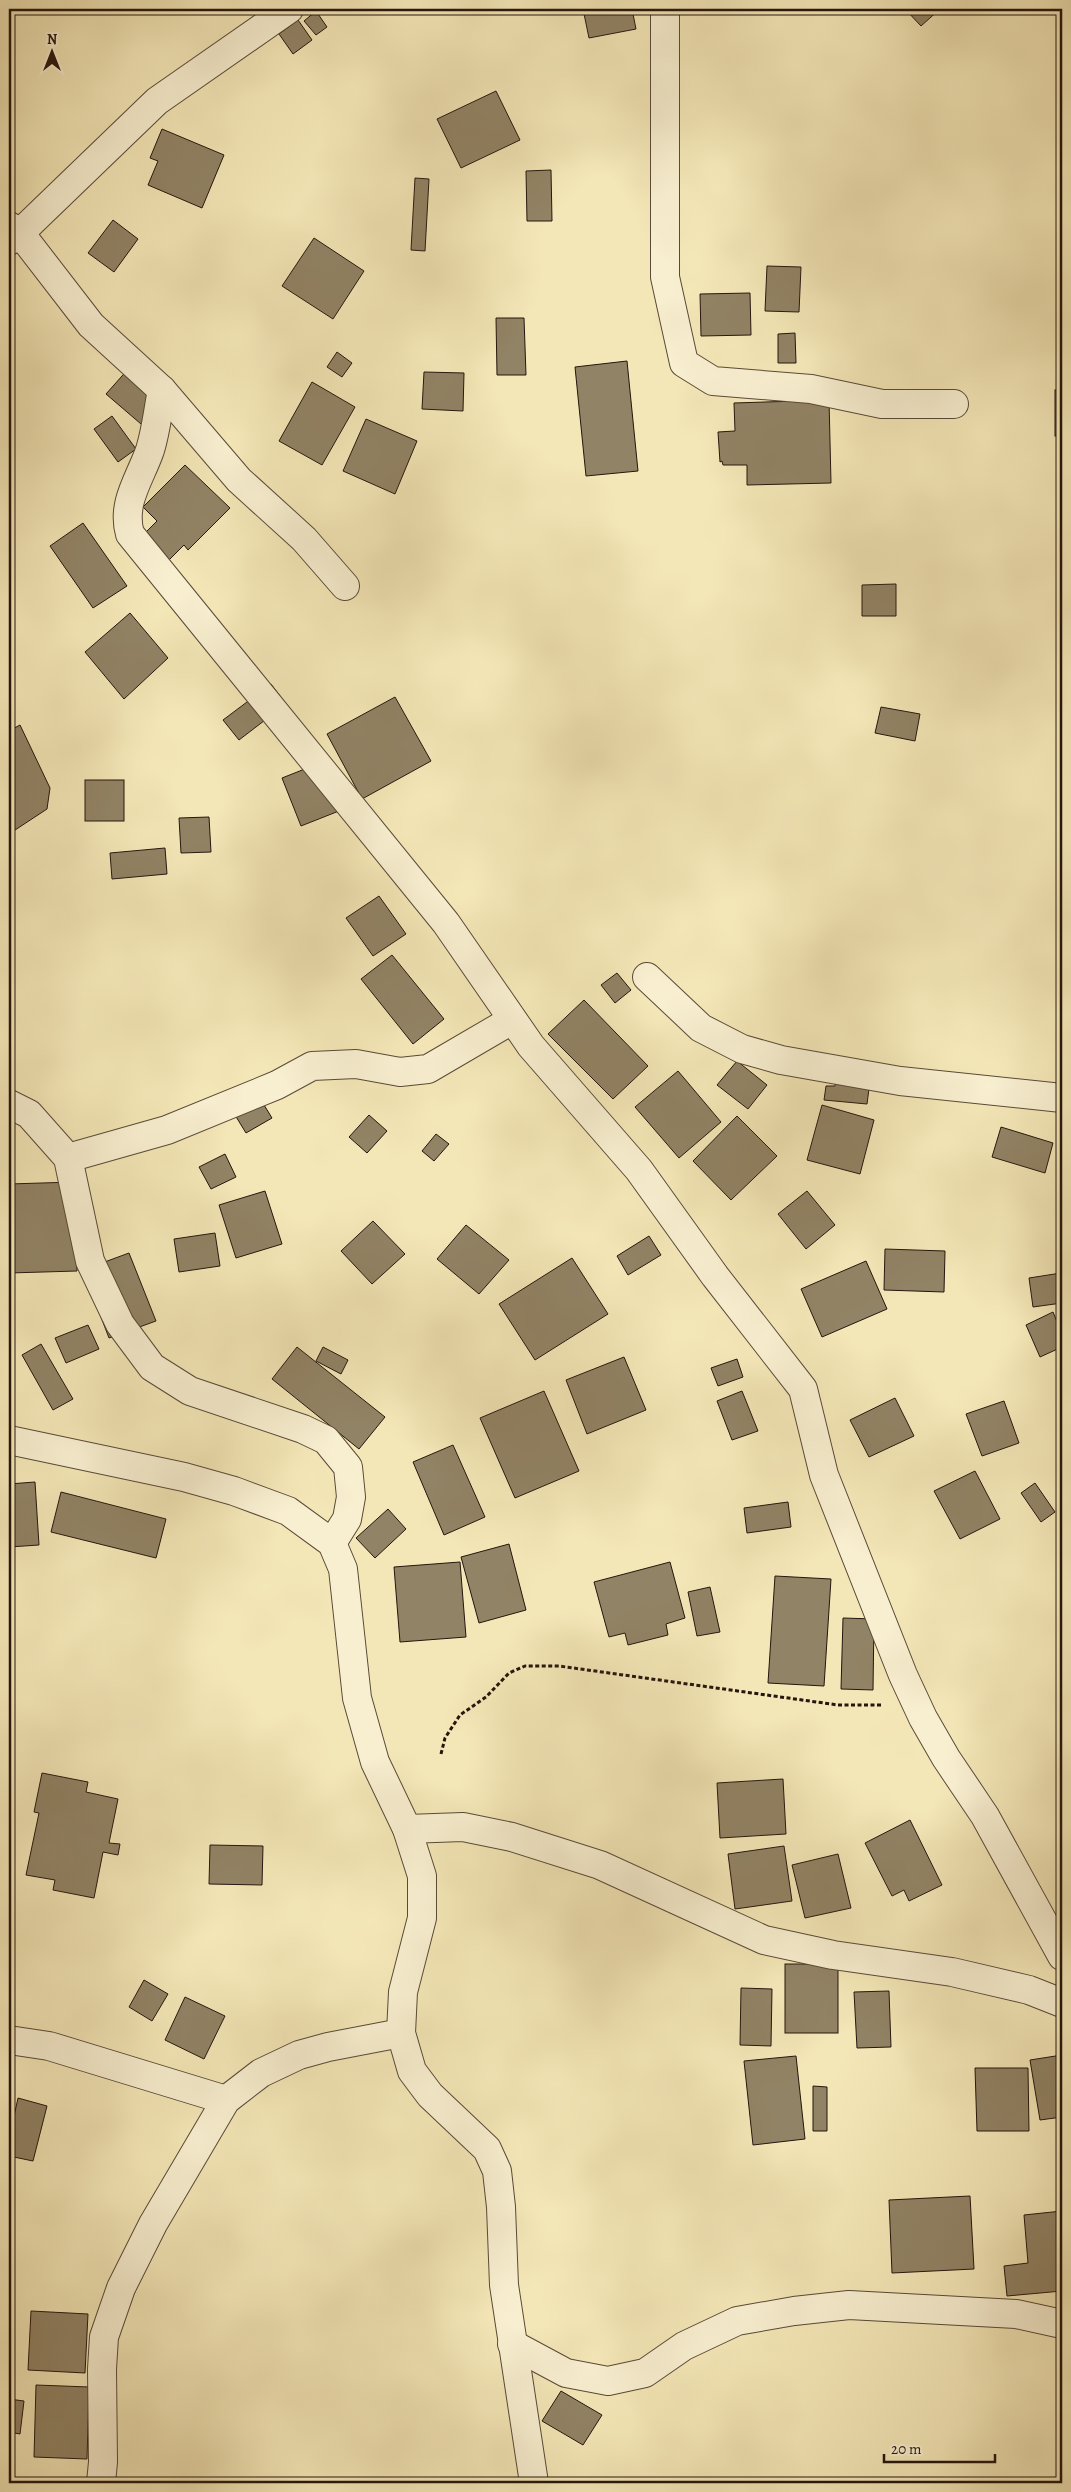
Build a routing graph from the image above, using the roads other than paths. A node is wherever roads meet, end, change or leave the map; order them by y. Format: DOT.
graph roads {
  1 [pos="289,9"];
  2 [pos="665,9"];
  3 [pos="12,233"];
  4 [pos="162,390"];
  5 [pos="954,404"];
  6 [pos="345,586"];
  7 [pos="648,977"];
  8 [pos="512,1020"];
  9 [pos="1062,1098"];
  10 [pos="9,1104"];
  11 [pos="68,1158"];
  12 [pos="9,1440"];
  13 [pos="332,1542"];
  14 [pos="407,1829"];
  15 [pos="1062,1956"];
  16 [pos="1062,2003"];
  17 [pos="401,2034"];
  18 [pos="9,2040"];
  19 [pos="226,2100"];
  20 [pos="1062,2324"];
  21 [pos="512,2344"];
  22 [pos="101,2483"];
  23 [pos="534,2483"];
  1 -- 3 [label="street"];
  2 -- 5 [label="street"];
  3 -- 4 [label="street"];
  4 -- 6 [label="street"];
  4 -- 8 [label="street"];
  7 -- 9 [label="street"];
  8 -- 11 [label="street"];
  8 -- 15 [label="street"];
  10 -- 11 [label="street"];
  11 -- 13 [label="street"];
  12 -- 13 [label="street"];
  13 -- 14 [label="street"];
  14 -- 16 [label="street"];
  14 -- 17 [label="street"];
  17 -- 19 [label="street"];
  17 -- 21 [label="street"];
  18 -- 19 [label="street"];
  19 -- 22 [label="street"];
  20 -- 21 [label="street"];
  21 -- 23 [label="street"];
}
